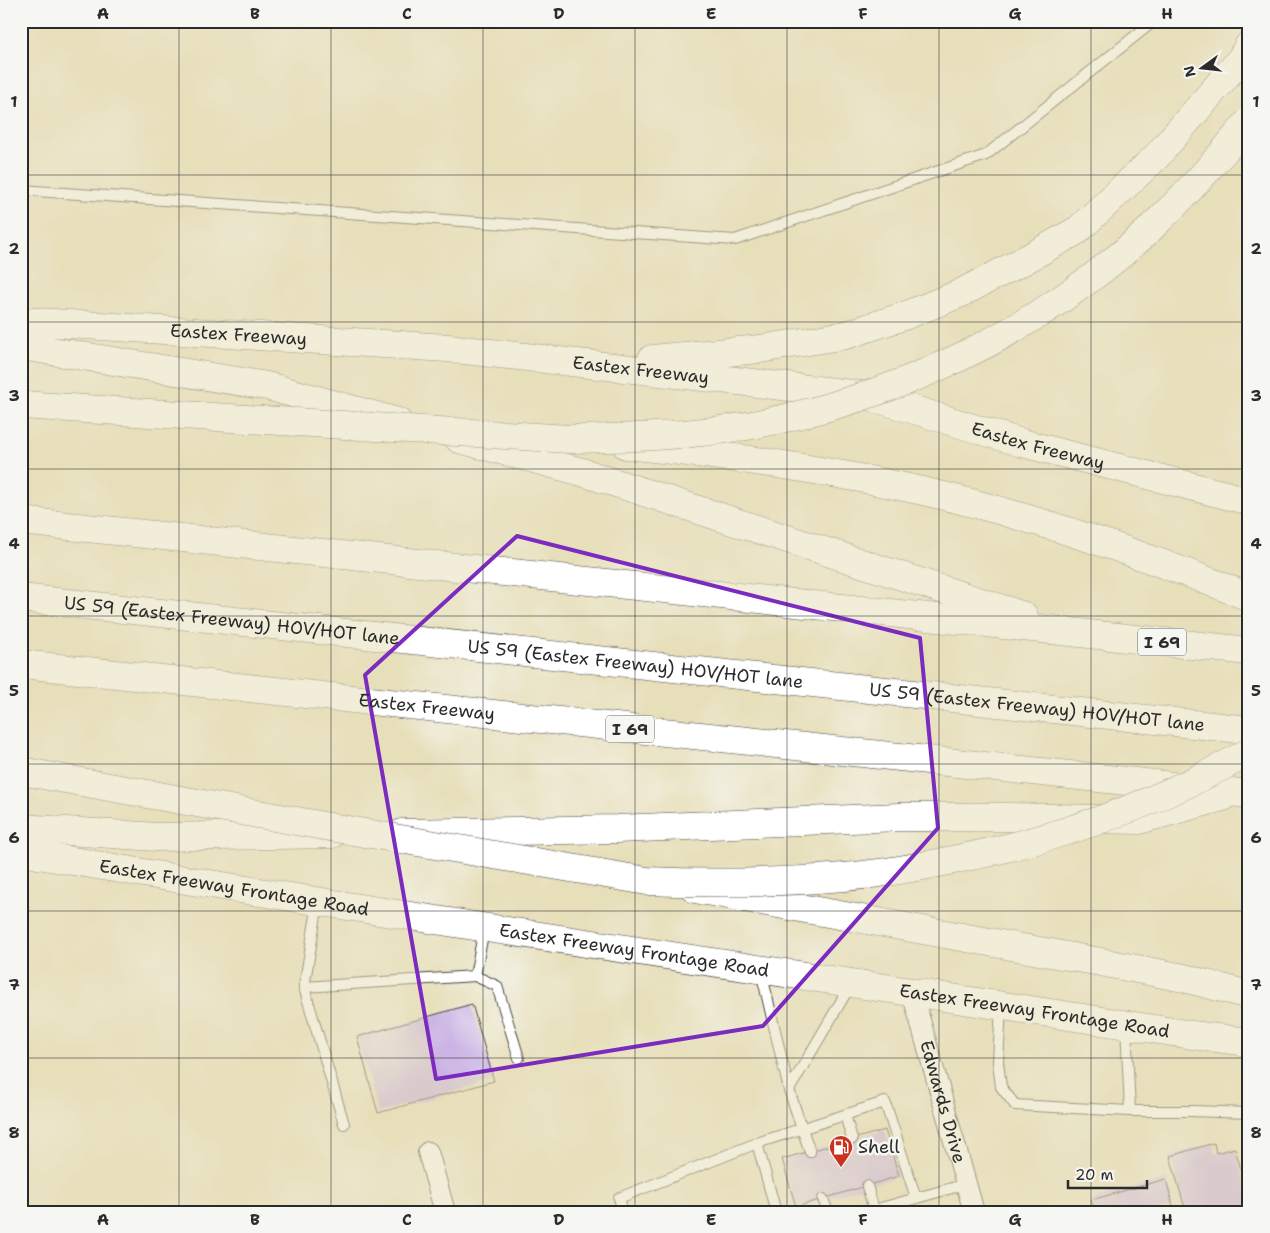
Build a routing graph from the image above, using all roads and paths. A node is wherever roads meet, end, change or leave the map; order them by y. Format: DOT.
graph roads {
  1 [pos="1154,21"];
  2 [pos="1249,45"];
  3 [pos="1249,122"];
  4 [pos="21,190"];
  5 [pos="21,321"];
  6 [pos="21,346"];
  7 [pos="594,365"];
  8 [pos="21,405"];
  9 [pos="570,439"];
  10 [pos="1249,501"];
  11 [pos="21,521"];
  12 [pos="1249,597"];
  13 [pos="21,598"];
  14 [pos="1075,633"];
  15 [pos="1249,651"];
  16 [pos="21,664"];
  17 [pos="1249,730"];
  18 [pos="1249,752"];
  19 [pos="21,771"];
  20 [pos="1244,794"];
  21 [pos="21,828"];
  22 [pos="21,852"];
  23 [pos="647,881"];
  24 [pos="319,902"];
  25 [pos="484,928"];
  26 [pos="761,970"];
  27 [pos="475,976"];
  28 [pos="852,983"];
  29 [pos="304,987"];
  30 [pos="912,992"];
  31 [pos="1249,995"];
  32 [pos="1001,1006"];
  33 [pos="1126,1025"];
  34 [pos="1192,1035"];
  35 [pos="1249,1042"];
  36 [pos="1249,1050"];
  37 [pos="519,1058"];
  38 [pos="789,1090"];
  39 [pos="1130,1111"];
  40 [pos="1249,1113"];
  41 [pos="845,1115"];
  42 [pos="344,1124"];
  43 [pos="803,1129"];
  44 [pos="852,1139"];
  45 [pos="757,1143"];
  46 [pos="428,1152"];
  47 [pos="810,1152"];
  48 [pos="966,1184"];
  49 [pos="867,1186"];
  50 [pos="916,1198"];
  51 [pos="824,1199"];
  52 [pos="871,1211"];
  53 [pos="445,1212"];
  54 [pos="623,1212"];
  55 [pos="776,1212"];
  56 [pos="828,1212"];
  57 [pos="974,1212"];
  1 -- 4 [label="lane"];
  2 -- 7 [label="main road"];
  3 -- 9 [label="main road, bridge"];
  5 -- 7 [label="main road, Eastex Freeway"];
  6 -- 14 [label="main road"];
  7 -- 10 [label="main road, Eastex Freeway"];
  8 -- 9 [label="main road, bridge"];
  9 -- 12 [label="main road, bridge"];
  11 -- 14 [label="main road, I 69"];
  13 -- 17 [label="main road, US 59 (Eastex Freeway) HOV/HOT lane"];
  14 -- 15 [label="main road, I 69"];
  16 -- 20 [label="main road, Eastex Freeway / I 69"];
  18 -- 23 [label="main road, bridge"];
  19 -- 23 [label="main road, bridge"];
  20 -- 21 [label="main road"];
  22 -- 24 [label="main road, Eastex Freeway Frontage Road"];
  23 -- 31 [label="main road, bridge"];
  24 -- 25 [label="main road, Eastex Freeway Frontage Road"];
  24 -- 29 [label="lane"];
  25 -- 26 [label="main road, Eastex Freeway Frontage Road"];
  25 -- 27 [label="lane"];
  26 -- 28 [label="main road, Eastex Freeway Frontage Road"];
  26 -- 38 [label="lane"];
  27 -- 29 [label="lane"];
  27 -- 37 [label="lane"];
  28 -- 30 [label="main road, Eastex Freeway Frontage Road"];
  28 -- 38 [label="lane"];
  29 -- 42 [label="lane"];
  30 -- 32 [label="main road, Eastex Freeway Frontage Road"];
  30 -- 48 [label="street, Edwards Drive"];
  32 -- 33 [label="main road, Eastex Freeway Frontage Road"];
  32 -- 39 [label="lane"];
  33 -- 34 [label="main road, Eastex Freeway Frontage Road"];
  33 -- 39 [label="lane"];
  34 -- 35 [label="main road, Eastex Freeway Frontage Road"];
  34 -- 36 [label="main road"];
  38 -- 43 [label="lane"];
  39 -- 40 [label="lane"];
  41 -- 43 [label="lane"];
  41 -- 44 [label="lane"];
  41 -- 50 [label="lane"];
  43 -- 45 [label="lane"];
  43 -- 47 [label="lane"];
  45 -- 54 [label="lane"];
  45 -- 55 [label="lane"];
  46 -- 53 [label="street"];
  48 -- 50 [label="lane"];
  48 -- 57 [label="street, Edwards Drive"];
  49 -- 52 [label="lane"];
  50 -- 52 [label="lane"];
  51 -- 56 [label="lane"];
}
